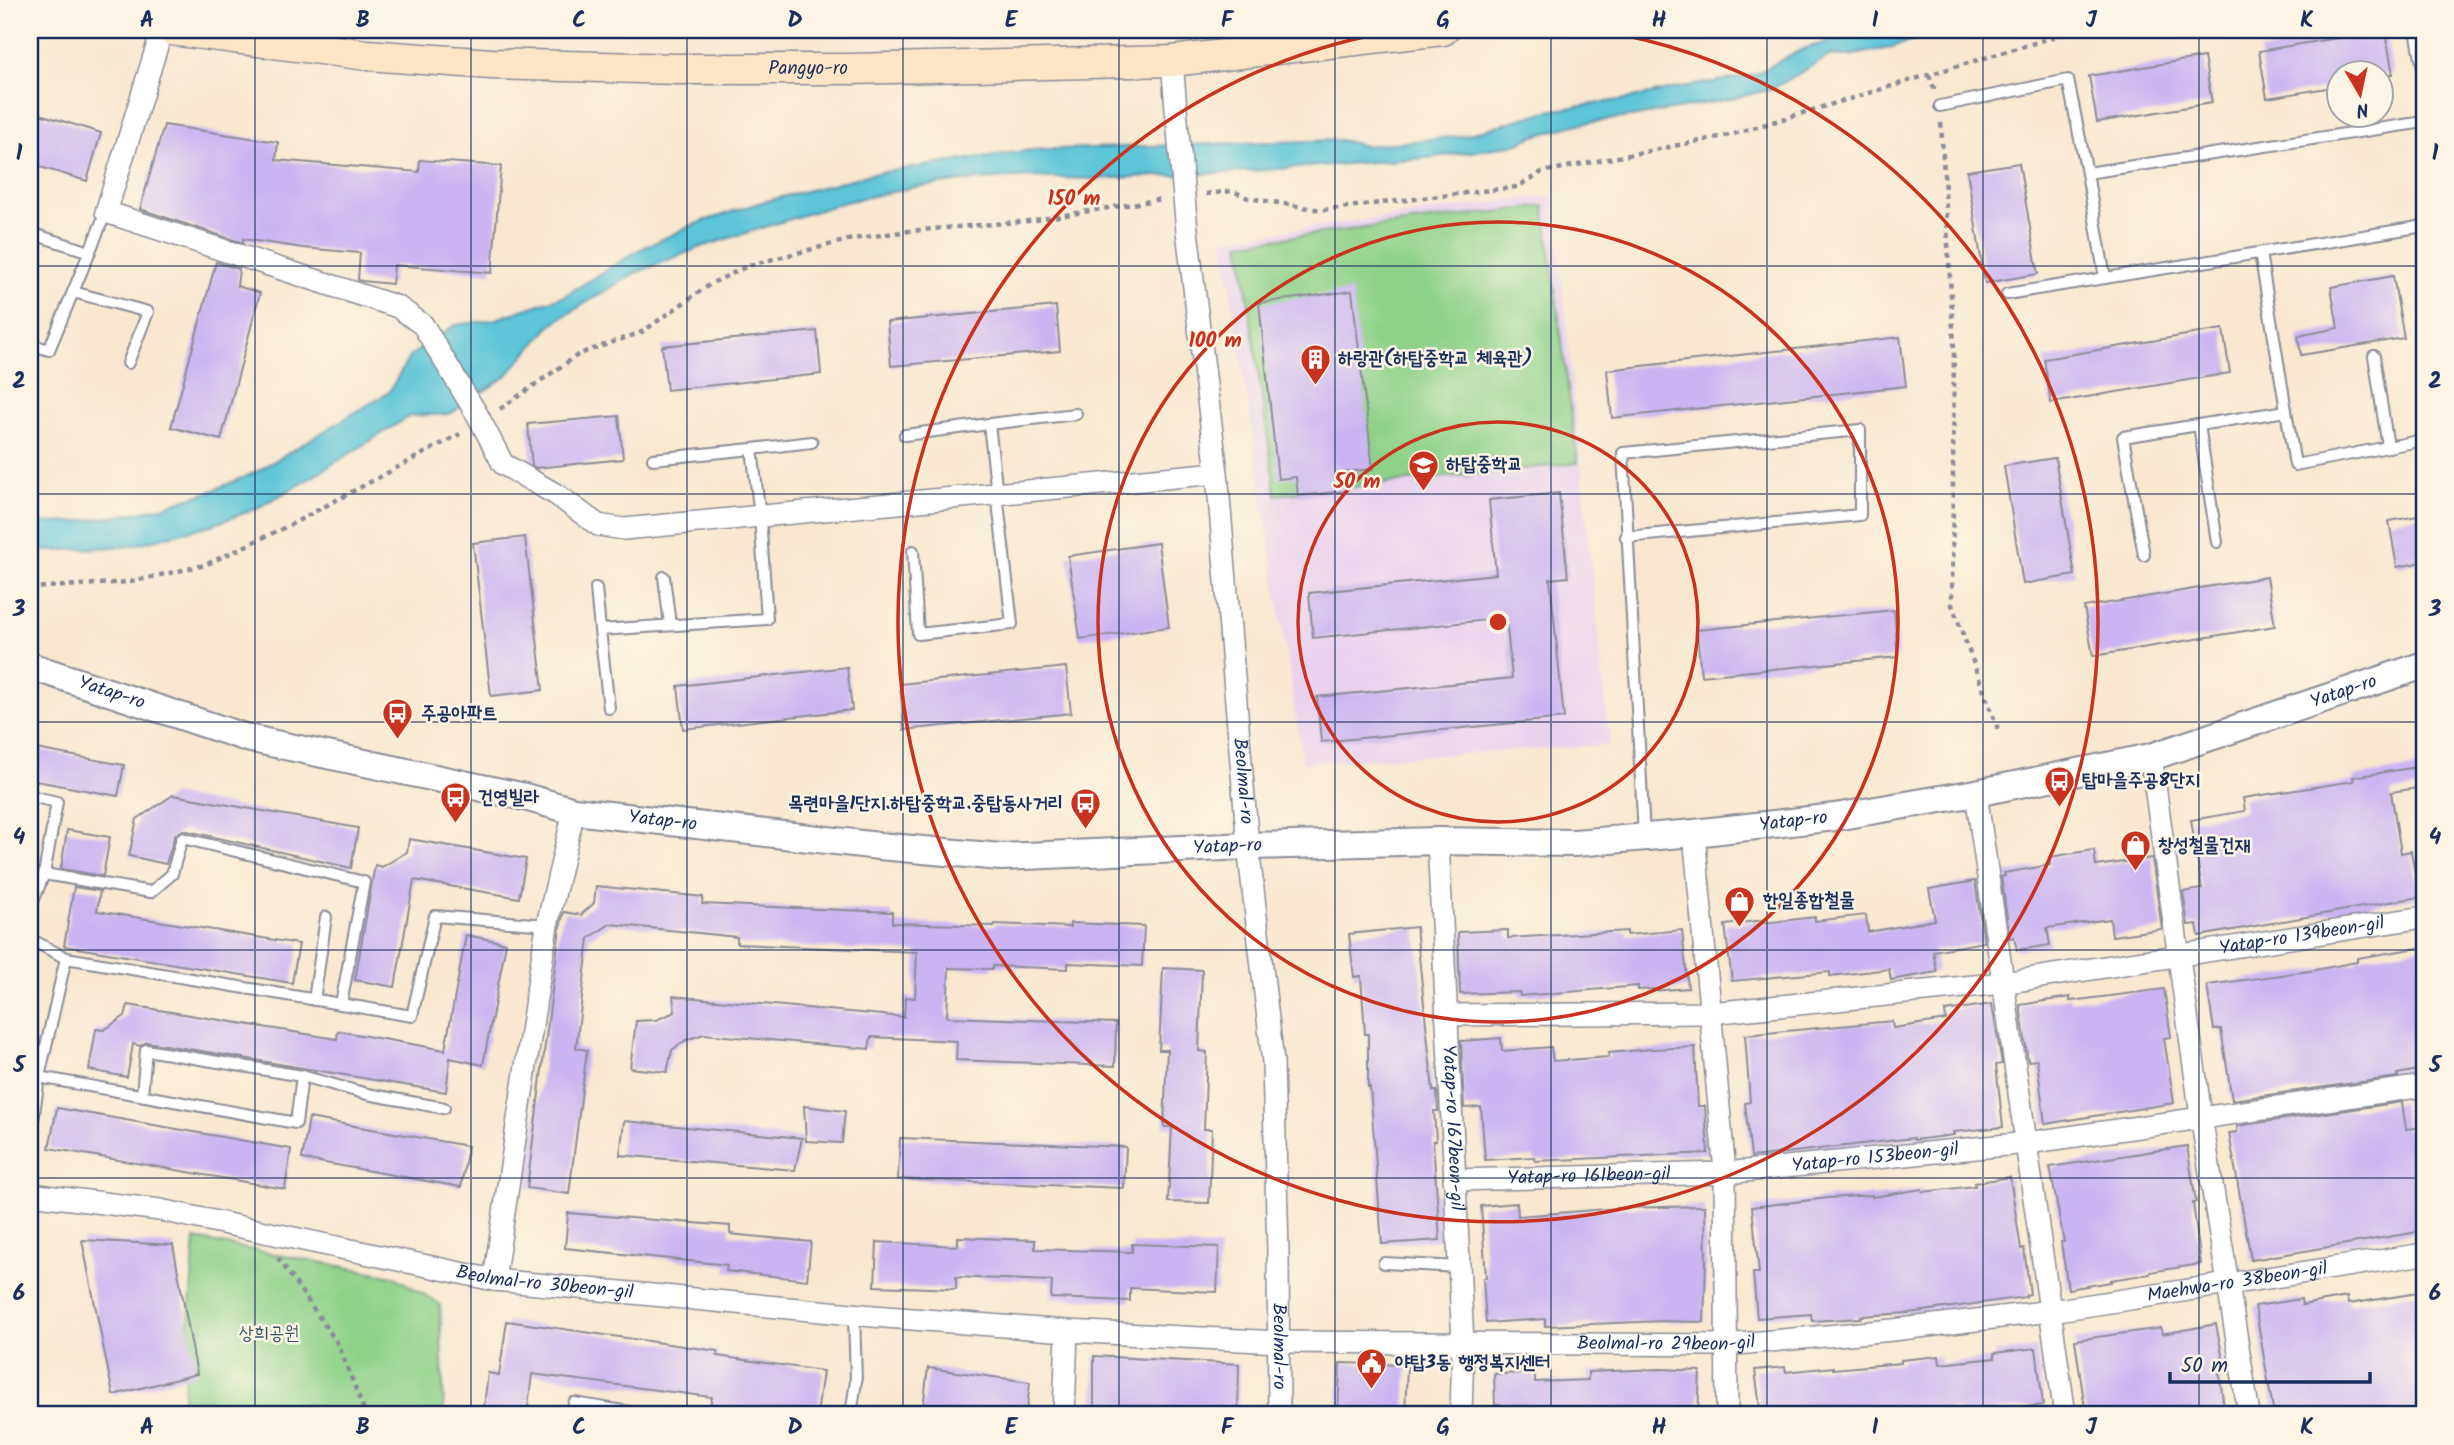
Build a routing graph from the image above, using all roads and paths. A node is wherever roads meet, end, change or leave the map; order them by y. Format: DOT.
graph roads {
  1 [pos="162,30"];
  2 [pos="172,30"];
  3 [pos="1443,30"];
  4 [pos="2077,30"];
  5 [pos="2416,30"];
  6 [pos="1172,61"];
  7 [pos="2424,74"];
  8 [pos="1929,75"];
  9 [pos="1940,106"];
  10 [pos="2424,122"];
  11 [pos="2087,173"];
  12 [pos="1196,195"];
  13 [pos="1171,198"];
  14 [pos="106,212"];
  15 [pos="2424,226"];
  16 [pos="30,233"];
  17 [pos="90,252"];
  18 [pos="2260,253"];
  19 [pos="2105,278"];
  20 [pos="73,292"];
  21 [pos="2007,294"];
  22 [pos="30,344"];
  23 [pos="2374,356"];
  24 [pos="128,363"];
  25 [pos="2286,411"];
  26 [pos="1076,414"];
  27 [pos="480,420"];
  28 [pos="989,424"];
  29 [pos="2199,425"];
  30 [pos="905,435"];
  31 [pos="2424,440"];
  32 [pos="812,442"];
  33 [pos="2388,447"];
  34 [pos="752,449"];
  35 [pos="653,459"];
  36 [pos="1217,473"];
  37 [pos="998,494"];
  38 [pos="760,516"];
  39 [pos="1626,537"];
  40 [pos="2217,542"];
  41 [pos="913,551"];
  42 [pos="2144,555"];
  43 [pos="664,577"];
  44 [pos="596,588"];
  45 [pos="30,589"];
  46 [pos="670,625"];
  47 [pos="600,630"];
  48 [pos="2424,665"];
  49 [pos="30,666"];
  50 [pos="609,708"];
  51 [pos="1999,732"];
  52 [pos="2151,757"];
  53 [pos="1976,793"];
  54 [pos="30,796"];
  55 [pos="574,811"];
  56 [pos="1694,833"];
  57 [pos="1644,836"];
  58 [pos="1438,841"];
  59 [pos="1248,846"];
  60 [pos="44,874"];
  61 [pos="30,909"];
  62 [pos="326,917"];
  63 [pos="2424,917"];
  64 [pos="547,925"];
  65 [pos="30,939"];
  66 [pos="2180,955"];
  67 [pos="66,958"];
  68 [pos="2003,983"];
  69 [pos="314,1000"];
  70 [pos="341,1004"];
  71 [pos="1710,1013"];
  72 [pos="1446,1014"];
  73 [pos="302,1076"];
  74 [pos="40,1077"];
  75 [pos="2424,1086"];
  76 [pos="142,1095"];
  77 [pos="444,1108"];
  78 [pos="2201,1116"];
  79 [pos="30,1143"];
  80 [pos="2027,1143"];
  81 [pos="1725,1173"];
  82 [pos="1454,1180"];
  83 [pos="30,1194"];
  84 [pos="260,1231"];
  85 [pos="2424,1254"];
  86 [pos="1384,1263"];
  87 [pos="1459,1267"];
  88 [pos="494,1280"];
  89 [pos="2228,1286"];
  90 [pos="2051,1311"];
  91 [pos="854,1314"];
  92 [pos="1067,1331"];
  93 [pos="1279,1342"];
  94 [pos="1463,1344"];
  95 [pos="1726,1345"];
  96 [pos="366,1415"];
  97 [pos="572,1415"];
  98 [pos="648,1415"];
  99 [pos="851,1415"];
  100 [pos="1064,1415"];
  101 [pos="1279,1415"];
  102 [pos="1461,1415"];
  103 [pos="1727,1415"];
  104 [pos="2065,1415"];
  105 [pos="2249,1415"];
  1 -- 14 [label="street"];
  2 -- 6 [label="main road, Pangyo-ro"];
  3 -- 6 [label="main road, Pangyo-ro"];
  4 -- 8 [label="path"];
  5 -- 7 [label="lane"];
  6 -- 36 [label="street, Beolmal-ro, bridge"];
  8 -- 9 [label="path"];
  8 -- 12 [label="path"];
  9 -- 11 [label="lane"];
  9 -- 51 [label="path"];
  10 -- 11 [label="lane"];
  11 -- 19 [label="lane"];
  13 -- 27 [label="path"];
  14 -- 17 [label="lane"];
  14 -- 27 [label="street"];
  15 -- 18 [label="lane"];
  16 -- 17 [label="lane"];
  17 -- 20 [label="lane"];
  18 -- 19 [label="lane"];
  18 -- 25 [label="lane"];
  19 -- 21 [label="lane"];
  20 -- 22 [label="lane"];
  20 -- 24 [label="lane"];
  23 -- 33 [label="lane"];
  25 -- 29 [label="lane"];
  25 -- 33 [label="lane"];
  26 -- 28 [label="lane"];
  27 -- 38 [label="street"];
  27 -- 45 [label="path"];
  28 -- 30 [label="lane"];
  28 -- 37 [label="lane"];
  29 -- 40 [label="lane"];
  29 -- 42 [label="lane"];
  31 -- 33 [label="lane"];
  32 -- 34 [label="lane"];
  34 -- 35 [label="lane"];
  34 -- 38 [label="lane"];
  36 -- 37 [label="street"];
  36 -- 59 [label="street, Beolmal-ro"];
  37 -- 38 [label="street"];
  37 -- 41 [label="lane"];
  38 -- 46 [label="lane"];
  39 -- 39 [label="lane"];
  39 -- 57 [label="lane"];
  43 -- 46 [label="lane"];
  44 -- 47 [label="lane"];
  46 -- 47 [label="lane"];
  47 -- 50 [label="lane"];
  48 -- 52 [label="street, Yatap-ro"];
  49 -- 55 [label="street, Yatap-ro"];
  52 -- 53 [label="street, Yatap-ro"];
  52 -- 66 [label="street"];
  53 -- 56 [label="street, Yatap-ro"];
  53 -- 68 [label="street"];
  54 -- 60 [label="lane"];
  55 -- 59 [label="street, Yatap-ro"];
  55 -- 64 [label="street"];
  56 -- 57 [label="street, Yatap-ro"];
  56 -- 71 [label="street"];
  57 -- 58 [label="street, Yatap-ro"];
  58 -- 59 [label="street, Yatap-ro"];
  58 -- 72 [label="street, Yatap-ro 167beon-gil"];
  59 -- 93 [label="street, Beolmal-ro"];
  60 -- 61 [label="lane"];
  60 -- 70 [label="lane"];
  62 -- 69 [label="lane"];
  63 -- 66 [label="street, Yatap-ro 139beon-gil"];
  64 -- 70 [label="lane"];
  64 -- 88 [label="street"];
  65 -- 67 [label="lane"];
  66 -- 68 [label="street, Yatap-ro 139beon-gil"];
  66 -- 78 [label="street"];
  67 -- 69 [label="lane"];
  67 -- 74 [label="lane"];
  68 -- 71 [label="street"];
  68 -- 80 [label="street"];
  69 -- 70 [label="lane"];
  71 -- 72 [label="street"];
  71 -- 81 [label="street"];
  72 -- 82 [label="street, Yatap-ro 167beon-gil"];
  73 -- 76 [label="lane"];
  73 -- 76 [label="lane"];
  73 -- 77 [label="lane"];
  74 -- 76 [label="lane"];
  74 -- 79 [label="lane"];
  75 -- 78 [label="street"];
  78 -- 80 [label="street, Yatap-ro 153beon-gil"];
  78 -- 89 [label="street"];
  80 -- 81 [label="street, Yatap-ro 153beon-gil"];
  80 -- 90 [label="street"];
  81 -- 82 [label="street, Yatap-ro 161beon-gil"];
  81 -- 95 [label="street"];
  82 -- 87 [label="street, Yatap-ro 167beon-gil"];
  83 -- 84 [label="street, Beolmal-ro 30beon-gil"];
  84 -- 88 [label="street, Beolmal-ro 30beon-gil"];
  84 -- 96 [label="path"];
  85 -- 89 [label="street, Maehwa-ro 38beon-gil"];
  86 -- 87 [label="lane"];
  87 -- 94 [label="street, Yatap-ro 167beon-gil"];
  88 -- 91 [label="street, Beolmal-ro 30beon-gil"];
  89 -- 90 [label="street, Maehwa-ro 38beon-gil"];
  89 -- 105 [label="street"];
  90 -- 95 [label="street, Beolmal-ro 29beon-gil"];
  90 -- 104 [label="street"];
  91 -- 92 [label="street, Beolmal-ro 30beon-gil"];
  91 -- 99 [label="lane"];
  92 -- 93 [label="street, Beolmal-ro 30beon-gil"];
  92 -- 100 [label="street"];
  93 -- 94 [label="street, Beolmal-ro 29beon-gil"];
  93 -- 101 [label="street, Beolmal-ro"];
  94 -- 95 [label="street, Beolmal-ro 29beon-gil"];
  94 -- 102 [label="street, Yatap-ro 167beon-gil"];
  95 -- 103 [label="street"];
  97 -- 98 [label="lane"];
}
